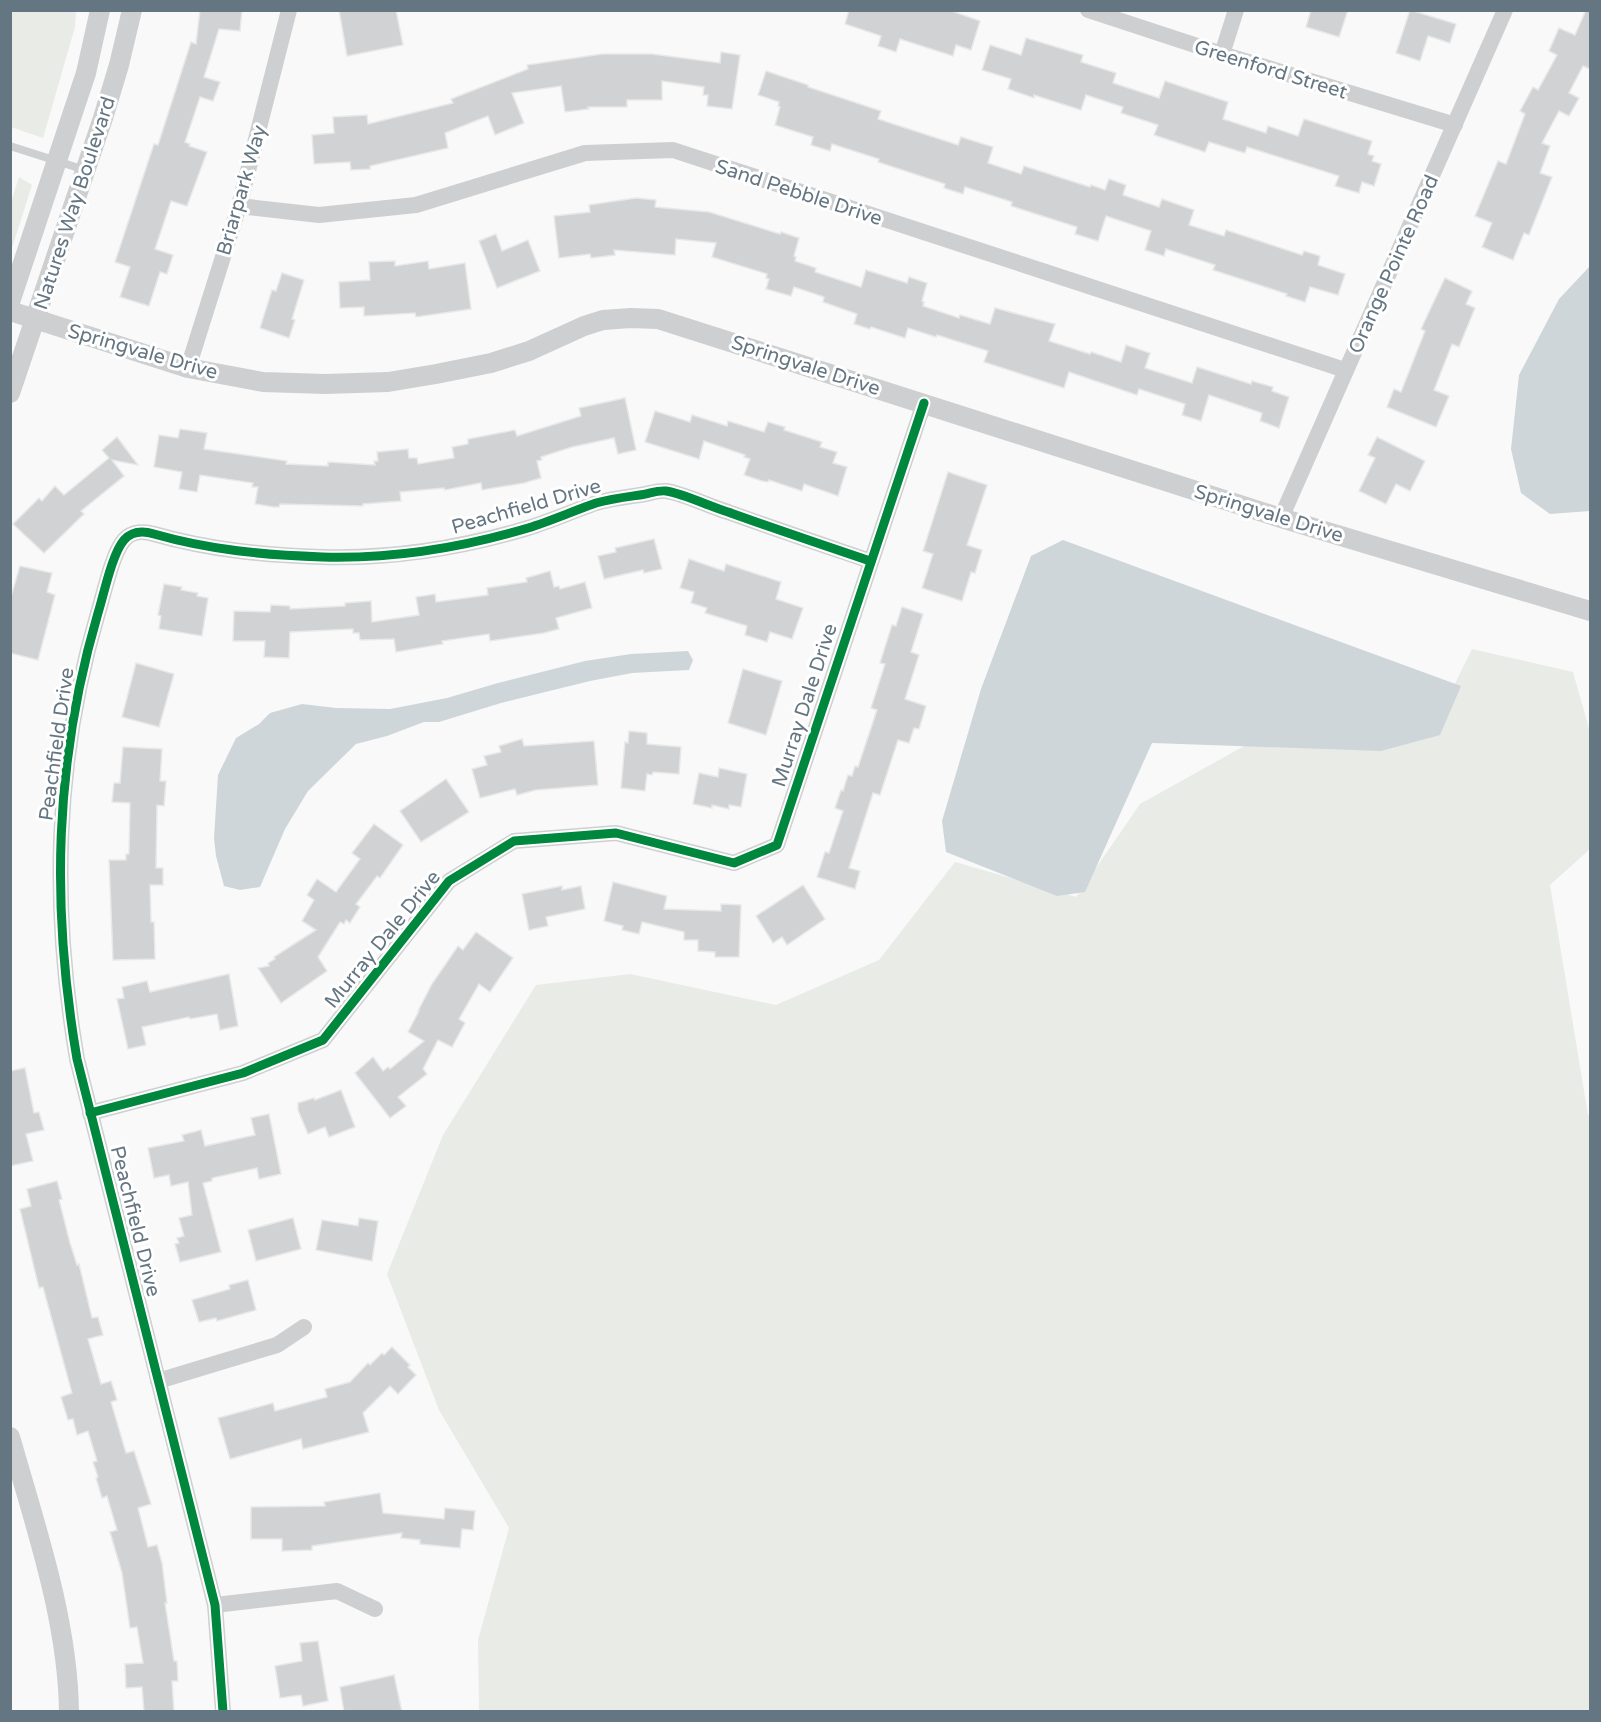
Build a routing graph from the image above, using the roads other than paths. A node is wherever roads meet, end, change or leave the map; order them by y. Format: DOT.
graph roads {
  1 [pos="100,10"];
  2 [pos="132,10"];
  3 [pos="289,10"];
  4 [pos="1088,10"];
  5 [pos="1236,10"];
  6 [pos="1505,10"];
  7 [pos="1222,54"];
  8 [pos="1455,125"];
  9 [pos="10,146"];
  10 [pos="57,161"];
  11 [pos="85,170"];
  12 [pos="239,206"];
  13 [pos="10,302"];
  14 [pos="10,311"];
  15 [pos="35,319"];
  16 [pos="188,368"];
  17 [pos="1346,370"];
  18 [pos="10,393"];
  19 [pos="924,404"];
  20 [pos="1281,518"];
  21 [pos="870,561"];
  22 [pos="1590,610"];
  23 [pos="90,1113"];
  24 [pos="304,1327"];
  25 [pos="158,1381"];
  26 [pos="10,1437"];
  27 [pos="215,1605"];
  28 [pos="375,1609"];
  29 [pos="69,1712"];
  30 [pos="223,1712"];
  1 -- 10 [label="street, Natures Way Boulevard"];
  2 -- 11 [label="street, Natures Way Boulevard"];
  3 -- 12 [label="street, Briarpark Way"];
  4 -- 7 [label="street, Greenford Street"];
  5 -- 7 [label="street"];
  6 -- 8 [label="street, Orange Pointe Road"];
  7 -- 8 [label="street, Greenford Street"];
  8 -- 17 [label="street, Orange Pointe Road"];
  9 -- 10 [label="lane"];
  10 -- 11 [label="lane"];
  10 -- 13 [label="street, Natures Way Boulevard"];
  11 -- 15 [label="street, Natures Way Boulevard"];
  12 -- 16 [label="street, Briarpark Way"];
  12 -- 17 [label="street, Sand Pebble Drive"];
  14 -- 15 [label="street, Springvale Drive"];
  15 -- 16 [label="street, Springvale Drive"];
  15 -- 18 [label="street, Natures Way Boulevard"];
  16 -- 19 [label="street, Springvale Drive"];
  17 -- 20 [label="street, Orange Pointe Road"];
  19 -- 20 [label="street, Springvale Drive"];
  19 -- 21 [label="street, Murray Dale Drive"];
  20 -- 22 [label="street, Springvale Drive"];
  21 -- 23 [label="street, Murray Dale Drive"];
  21 -- 23 [label="street, Peachfield Drive"];
  23 -- 25 [label="street, Peachfield Drive"];
  24 -- 25 [label="street"];
  25 -- 27 [label="street, Peachfield Drive"];
  26 -- 29 [label="street"];
  27 -- 28 [label="street"];
  27 -- 30 [label="street, Peachfield Drive"];
}
